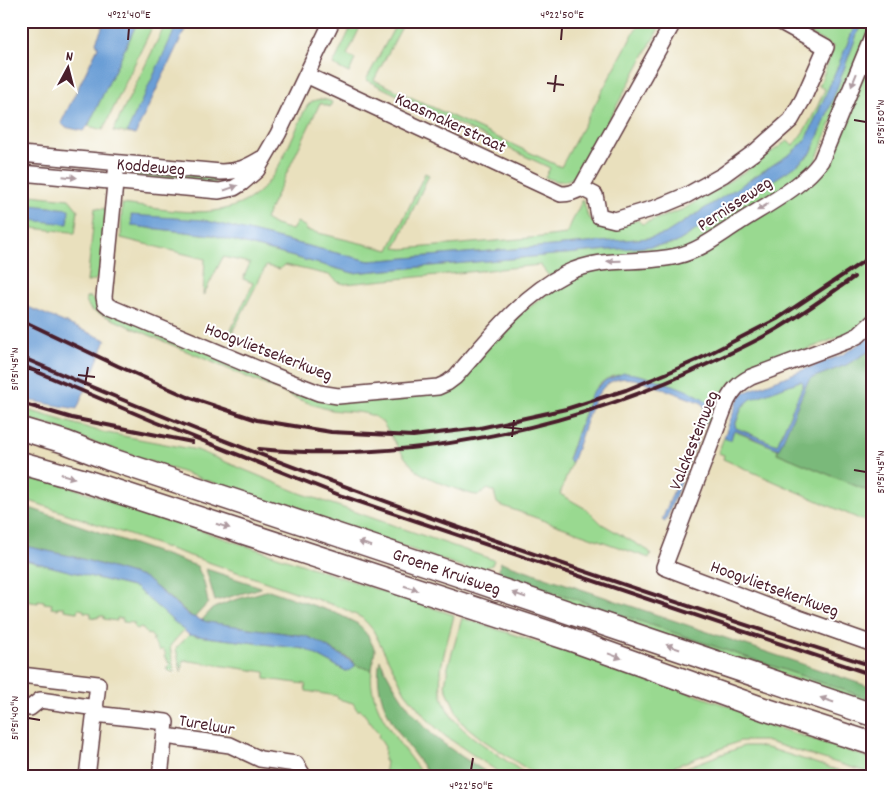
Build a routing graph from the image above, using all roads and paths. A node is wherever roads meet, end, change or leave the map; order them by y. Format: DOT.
graph roads {
  1 [pos="332,21"];
  2 [pos="674,21"];
  3 [pos="779,21"];
  4 [pos="873,35"];
  5 [pos="306,75"];
  6 [pos="21,154"];
  7 [pos="264,157"];
  8 [pos="117,163"];
  9 [pos="21,173"];
  10 [pos="114,182"];
  11 [pos="581,188"];
  12 [pos="531,297"];
  13 [pos="873,322"];
  14 [pos="21,429"];
  15 [pos="21,463"];
  16 [pos="664,567"];
  17 [pos="873,644"];
  18 [pos="21,675"];
  19 [pos="21,707"];
  20 [pos="95,711"];
  21 [pos="873,715"];
  22 [pos="165,736"];
  23 [pos="873,744"];
  24 [pos="87,777"];
  25 [pos="160,777"];
  26 [pos="304,777"];
  1 -- 5 [label="street, Koddeweg"];
  2 -- 11 [label="street"];
  3 -- 11 [label="street"];
  4 -- 12 [label="street, Pernisseweg, one-way"];
  5 -- 7 [label="street, Koddeweg"];
  5 -- 11 [label="street, Kaasmakerstraat"];
  6 -- 8 [label="street, Koddeweg"];
  7 -- 8 [label="street, Koddeweg"];
  10 -- 7 [label="street, Koddeweg, one-way"];
  8 -- 10 [label="street, Hoogvlietsekerkweg"];
  9 -- 10 [label="street, Koddeweg, one-way"];
  10 -- 12 [label="street, Hoogvlietsekerkweg"];
  13 -- 16 [label="street, Valckesteinweg"];
  21 -- 14 [label="main road, Groene Kruisweg, one-way"];
  15 -- 23 [label="main road, Groene Kruisweg, one-way"];
  16 -- 17 [label="street, Hoogvlietsekerkweg"];
  18 -- 20 [label="street"];
  19 -- 20 [label="street"];
  20 -- 22 [label="street"];
  20 -- 24 [label="street"];
  22 -- 25 [label="street, Tureluur"];
  22 -- 26 [label="street, Tureluur"];
}
